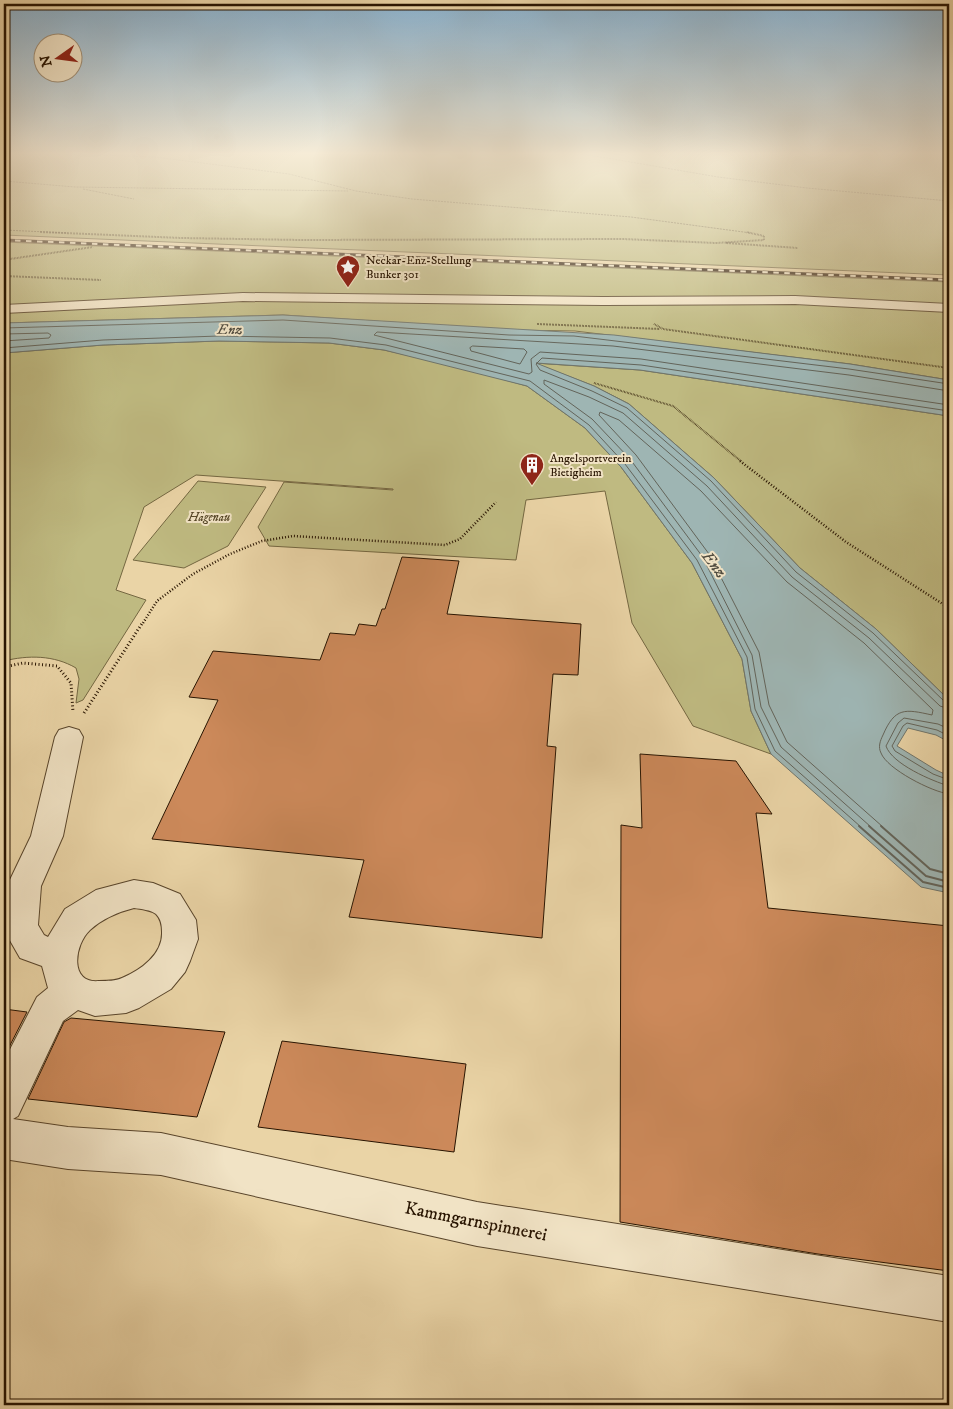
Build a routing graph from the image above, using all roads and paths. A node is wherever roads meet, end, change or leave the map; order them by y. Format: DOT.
graph roads {
  1 [pos="637,218"];
  2 [pos="4,230"];
  3 [pos="716,243"];
  4 [pos="93,247"];
  5 [pos="798,248"];
  6 [pos="4,266"];
  7 [pos="603,301"];
  8 [pos="949,308"];
  9 [pos="4,309"];
  10 [pos="949,368"];
  11 [pos="594,383"];
  12 [pos="496,502"];
  13 [pos="949,608"];
  14 [pos="4,667"];
  15 [pos="69,737"];
  16 [pos="58,956"];
  17 [pos="73,991"];
  18 [pos="4,1102"];
  19 [pos="4,1138"];
  20 [pos="949,1299"];
  1 -- 3 [label="path"];
  2 -- 3 [label="path"];
  3 -- 5 [label="path"];
  4 -- 6 [label="path"];
  7 -- 8 [label="street"];
  7 -- 9 [label="street"];
  7 -- 10 [label="path"];
  11 -- 13 [label="path"];
  12 -- 15 [label="path"];
  14 -- 15 [label="path"];
  15 -- 16 [label="street"];
  16 -- 17 [label="street"];
  16 -- 17 [label="street"];
  17 -- 18 [label="street"];
  19 -- 20 [label="street, Kammgarnspinnerei"];
}
